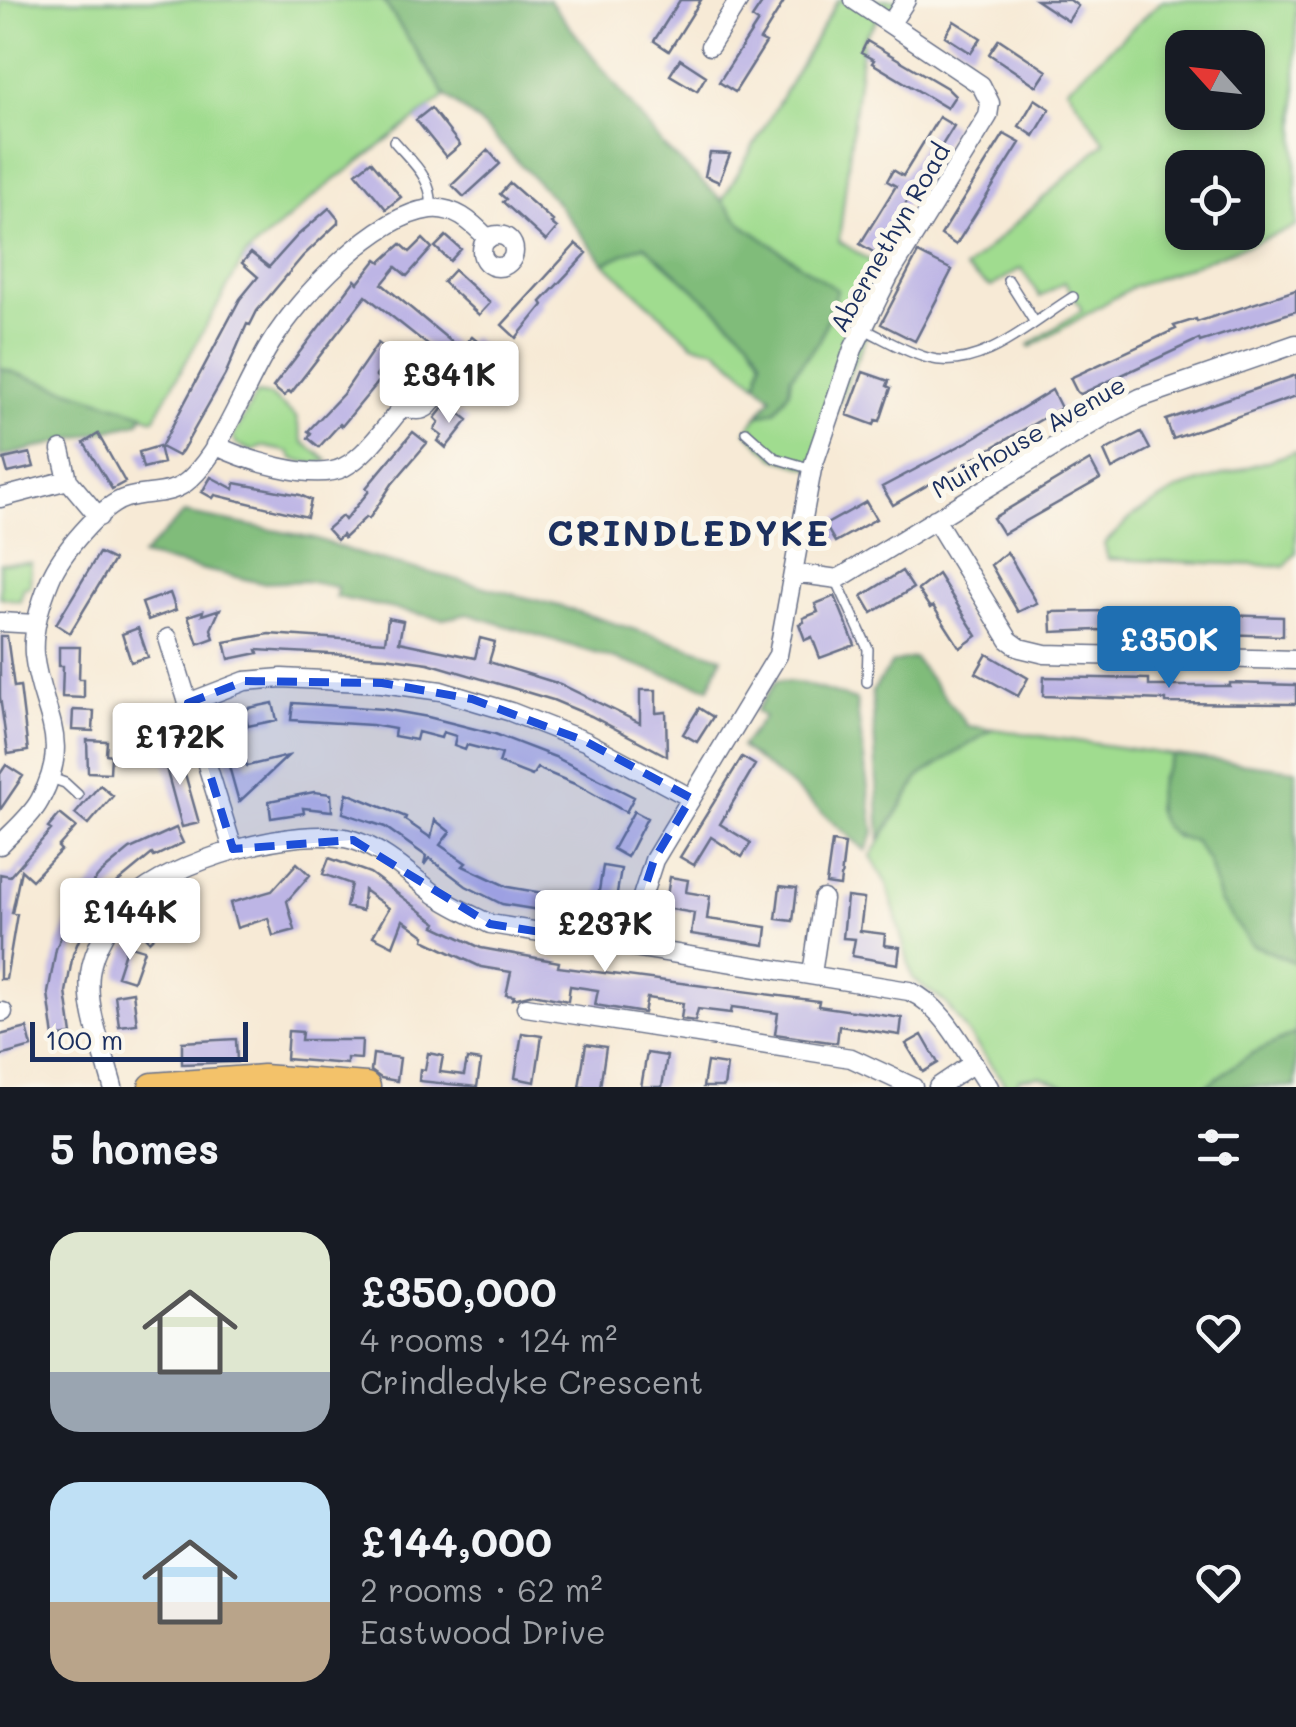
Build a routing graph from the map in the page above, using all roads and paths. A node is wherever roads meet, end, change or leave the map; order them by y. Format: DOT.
graph roads {
  1 [pos="739,0"];
  2 [pos="854,0"];
  3 [pos="906,0"];
  4 [pos="891,23"];
  5 [pos="710,46"];
  6 [pos="394,141"];
  7 [pos="430,209"];
  8 [pos="488,239"];
  9 [pos="1008,280"];
  10 [pos="1073,297"];
  11 [pos="1034,321"];
  12 [pos="862,328"];
  13 [pos="1296,344"];
  14 [pos="404,404"];
  15 [pos="746,432"];
  16 [pos="215,445"];
  17 [pos="61,450"];
  18 [pos="812,469"];
  19 [pos="68,480"];
  20 [pos="0,498"];
  21 [pos="99,517"];
  22 [pos="935,519"];
  23 [pos="794,573"];
  24 [pos="836,579"];
  25 [pos="0,622"];
  26 [pos="36,624"];
  27 [pos="168,638"];
  28 [pos="1296,660"];
  29 [pos="867,682"];
  30 [pos="188,703"];
  31 [pos="50,777"];
  32 [pos="78,795"];
  33 [pos="690,798"];
  34 [pos="0,845"];
  35 [pos="233,849"];
  36 [pos="824,899"];
  37 [pos="641,948"];
  38 [pos="812,974"];
  39 [pos="526,1007"];
  40 [pos="972,1064"];
  41 [pos="113,1087"];
  42 [pos="153,1087"];
  43 [pos="366,1087"];
  44 [pos="914,1087"];
  45 [pos="938,1087"];
  46 [pos="989,1087"];
  1 -- 5 [label="street"];
  2 -- 4 [label="street, Abernethyn Road"];
  3 -- 4 [label="street"];
  4 -- 12 [label="street, Abernethyn Road"];
  6 -- 7 [label="lane"];
  7 -- 8 [label="street"];
  7 -- 16 [label="street"];
  9 -- 11 [label="lane"];
  10 -- 11 [label="lane"];
  11 -- 12 [label="lane"];
  12 -- 18 [label="street, Abernethyn Road"];
  13 -- 22 [label="street, Muirhouse Avenue"];
  14 -- 16 [label="street"];
  15 -- 18 [label="lane"];
  16 -- 21 [label="street"];
  17 -- 19 [label="street"];
  18 -- 23 [label="street, Abernethyn Road"];
  19 -- 20 [label="street"];
  19 -- 21 [label="street"];
  21 -- 26 [label="street"];
  22 -- 24 [label="street, Muirhouse Avenue"];
  22 -- 28 [label="street"];
  23 -- 24 [label="street"];
  23 -- 33 [label="street, Abernethyn Road"];
  24 -- 29 [label="lane"];
  25 -- 26 [label="street"];
  26 -- 31 [label="street"];
  27 -- 30 [label="street"];
  30 -- 33 [label="street"];
  30 -- 35 [label="street"];
  31 -- 32 [label="lane"];
  31 -- 34 [label="street"];
  33 -- 37 [label="street, Abernethyn Road"];
  35 -- 37 [label="street"];
  35 -- 41 [label="street"];
  36 -- 38 [label="street"];
  37 -- 38 [label="street"];
  38 -- 40 [label="street"];
  39 -- 44 [label="street"];
  40 -- 45 [label="street"];
  40 -- 46 [label="street"];
  42 -- 43 [label="main road"];
}
